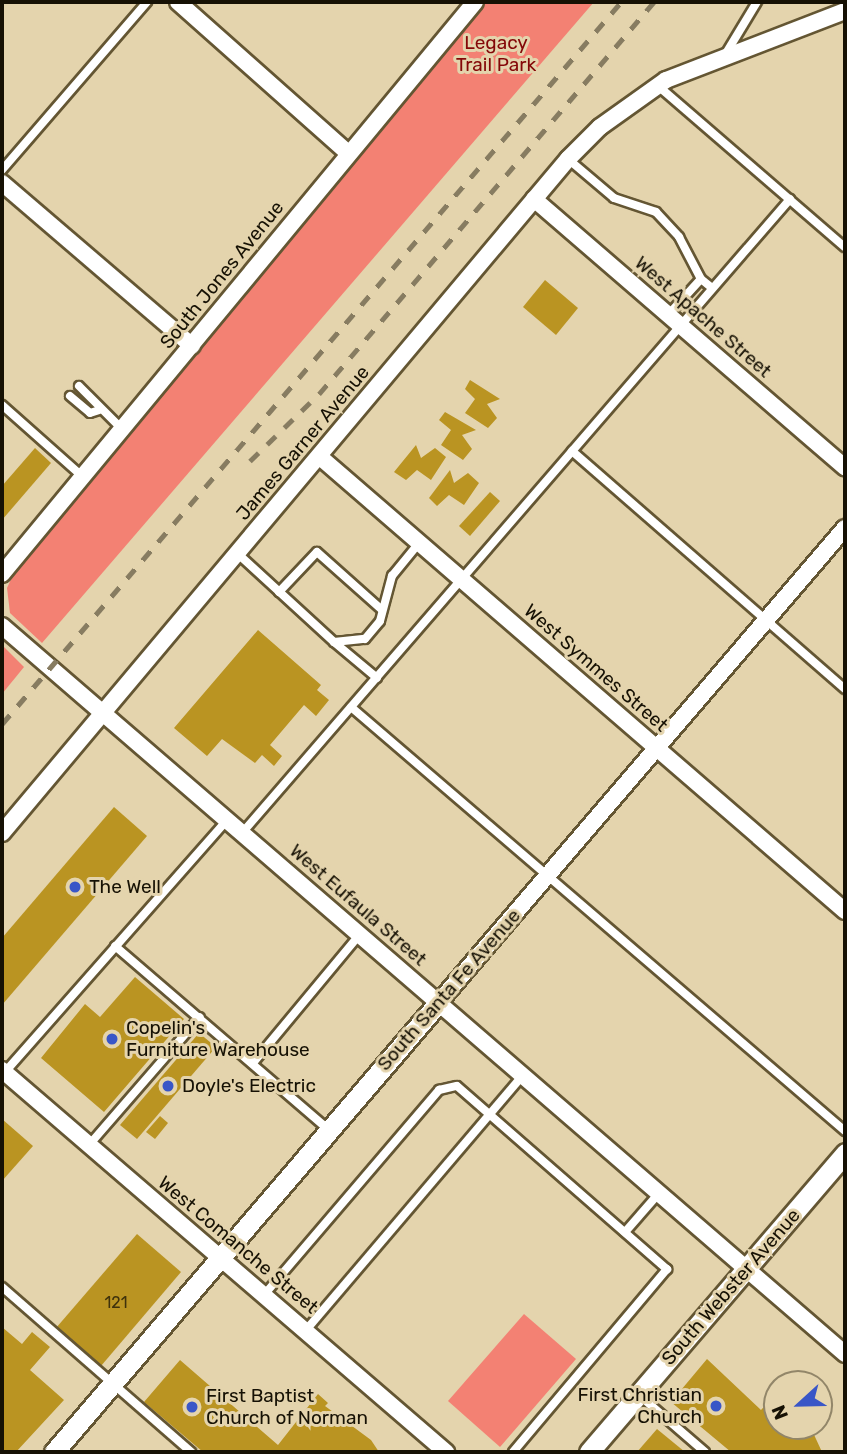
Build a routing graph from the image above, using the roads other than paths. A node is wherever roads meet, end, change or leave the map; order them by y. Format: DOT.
graph roads {
  1 [pos="148,2"];
  2 [pos="178,2"];
  3 [pos="475,2"];
  4 [pos="757,2"];
  5 [pos="839,11"];
  6 [pos="723,58"];
  7 [pos="652,88"];
  8 [pos="348,153"];
  9 [pos="568,159"];
  10 [pos="2,170"];
  11 [pos="2,183"];
  12 [pos="790,199"];
  13 [pos="534,200"];
  14 [pos="845,247"];
  15 [pos="701,279"];
  16 [pos="712,288"];
  17 [pos="675,320"];
  18 [pos="192,346"];
  19 [pos="79,386"];
  20 [pos="70,396"];
  21 [pos="2,405"];
  22 [pos="99,410"];
  23 [pos="122,430"];
  24 [pos="572,451"];
  25 [pos="320,457"];
  26 [pos="845,467"];
  27 [pos="83,477"];
  28 [pos="845,528"];
  29 [pos="419,542"];
  30 [pos="237,553"];
  31 [pos="2,574"];
  32 [pos="462,580"];
  33 [pos="279,592"];
  34 [pos="382,610"];
  35 [pos="766,621"];
  36 [pos="2,626"];
  37 [pos="334,642"];
  38 [pos="377,677"];
  39 [pos="845,689"];
  40 [pos="351,707"];
  41 [pos="103,713"];
  42 [pos="657,749"];
  43 [pos="227,820"];
  44 [pos="2,833"];
  45 [pos="242,833"];
  46 [pos="548,876"];
  47 [pos="845,911"];
  48 [pos="360,934"];
  49 [pos="115,946"];
  50 [pos="439,1002"];
  51 [pos="200,1017"];
  52 [pos="253,1063"];
  53 [pos="3,1071"];
  54 [pos="523,1075"];
  55 [pos="489,1114"];
  56 [pos="329,1130"];
  57 [pos="845,1131"];
  58 [pos="89,1145"];
  59 [pos="845,1153"];
  60 [pos="659,1193"];
  61 [pos="625,1232"];
  62 [pos="220,1258"];
  63 [pos="746,1268"];
  64 [pos="2,1287"];
  65 [pos="264,1295"];
  66 [pos="306,1330"];
  67 [pos="845,1354"];
  68 [pos="114,1383"];
  69 [pos="639,1394"];
  70 [pos="54,1452"];
  71 [pos="191,1452"];
  72 [pos="446,1452"];
  73 [pos="513,1452"];
  74 [pos="589,1452"];
  75 [pos="705,1452"];
  1 -- 10 [label="lane"];
  2 -- 8 [label="street"];
  3 -- 8 [label="street, South Jones Avenue"];
  4 -- 6 [label="lane"];
  5 -- 6 [label="street, James Garner Avenue"];
  6 -- 7 [label="street, James Garner Avenue"];
  7 -- 9 [label="street, James Garner Avenue"];
  7 -- 12 [label="lane"];
  8 -- 18 [label="street, South Jones Avenue"];
  9 -- 13 [label="street, James Garner Avenue"];
  9 -- 15 [label="lane"];
  11 -- 18 [label="street"];
  12 -- 14 [label="lane"];
  12 -- 16 [label="lane"];
  13 -- 17 [label="street, West Apache Street"];
  13 -- 25 [label="street, James Garner Avenue"];
  15 -- 16 [label="lane"];
  15 -- 17 [label="lane"];
  16 -- 17 [label="lane"];
  17 -- 24 [label="lane"];
  17 -- 26 [label="street, West Apache Street"];
  18 -- 23 [label="street, South Jones Avenue"];
  19 -- 22 [label="lane"];
  20 -- 22 [label="lane"];
  21 -- 27 [label="lane"];
  22 -- 23 [label="lane"];
  23 -- 27 [label="street, South Jones Avenue"];
  24 -- 32 [label="lane"];
  24 -- 35 [label="lane"];
  25 -- 29 [label="street, West Symmes Street"];
  25 -- 30 [label="street, James Garner Avenue"];
  27 -- 31 [label="street, South Jones Avenue"];
  28 -- 35 [label="street, South Santa Fe Avenue"];
  29 -- 32 [label="street, West Symmes Street"];
  29 -- 34 [label="lane"];
  30 -- 33 [label="lane"];
  30 -- 41 [label="street, James Garner Avenue"];
  32 -- 38 [label="lane"];
  32 -- 42 [label="street, West Symmes Street"];
  33 -- 34 [label="lane"];
  33 -- 37 [label="lane"];
  34 -- 37 [label="lane"];
  35 -- 39 [label="lane"];
  35 -- 42 [label="street, South Santa Fe Avenue"];
  36 -- 41 [label="street, West Eufaula Street"];
  37 -- 38 [label="lane"];
  38 -- 40 [label="lane"];
  40 -- 45 [label="lane"];
  40 -- 46 [label="lane"];
  41 -- 43 [label="street, West Eufaula Street"];
  41 -- 44 [label="street, James Garner Avenue"];
  42 -- 46 [label="street, South Santa Fe Avenue"];
  42 -- 47 [label="street, West Symmes Street"];
  43 -- 45 [label="street, West Eufaula Street"];
  43 -- 49 [label="lane"];
  45 -- 48 [label="street, West Eufaula Street"];
  46 -- 50 [label="street, South Santa Fe Avenue"];
  46 -- 57 [label="lane"];
  48 -- 50 [label="street, West Eufaula Street"];
  48 -- 52 [label="lane"];
  49 -- 51 [label="lane"];
  49 -- 53 [label="lane"];
  50 -- 54 [label="street, West Eufaula Street"];
  50 -- 56 [label="street, South Santa Fe Avenue"];
  51 -- 52 [label="lane"];
  51 -- 58 [label="lane"];
  52 -- 56 [label="lane"];
  53 -- 58 [label="street, West Comanche Street"];
  54 -- 55 [label="lane"];
  54 -- 60 [label="street, West Eufaula Street"];
  55 -- 61 [label="lane"];
  55 -- 65 [label="lane"];
  55 -- 66 [label="lane"];
  56 -- 62 [label="street, South Santa Fe Avenue"];
  58 -- 62 [label="street, West Comanche Street"];
  59 -- 63 [label="street, South Webster Avenue"];
  60 -- 61 [label="lane"];
  60 -- 63 [label="street, West Eufaula Street"];
  61 -- 73 [label="lane"];
  62 -- 65 [label="street, West Comanche Street"];
  62 -- 68 [label="street, South Santa Fe Avenue"];
  63 -- 67 [label="street, West Eufaula Street"];
  63 -- 69 [label="street, South Webster Avenue"];
  64 -- 68 [label="lane"];
  65 -- 66 [label="street, West Comanche Street"];
  66 -- 72 [label="street, West Comanche Street"];
  68 -- 70 [label="street, South Santa Fe Avenue"];
  68 -- 71 [label="lane"];
  69 -- 74 [label="street, South Webster Avenue"];
  69 -- 75 [label="lane"];
}
